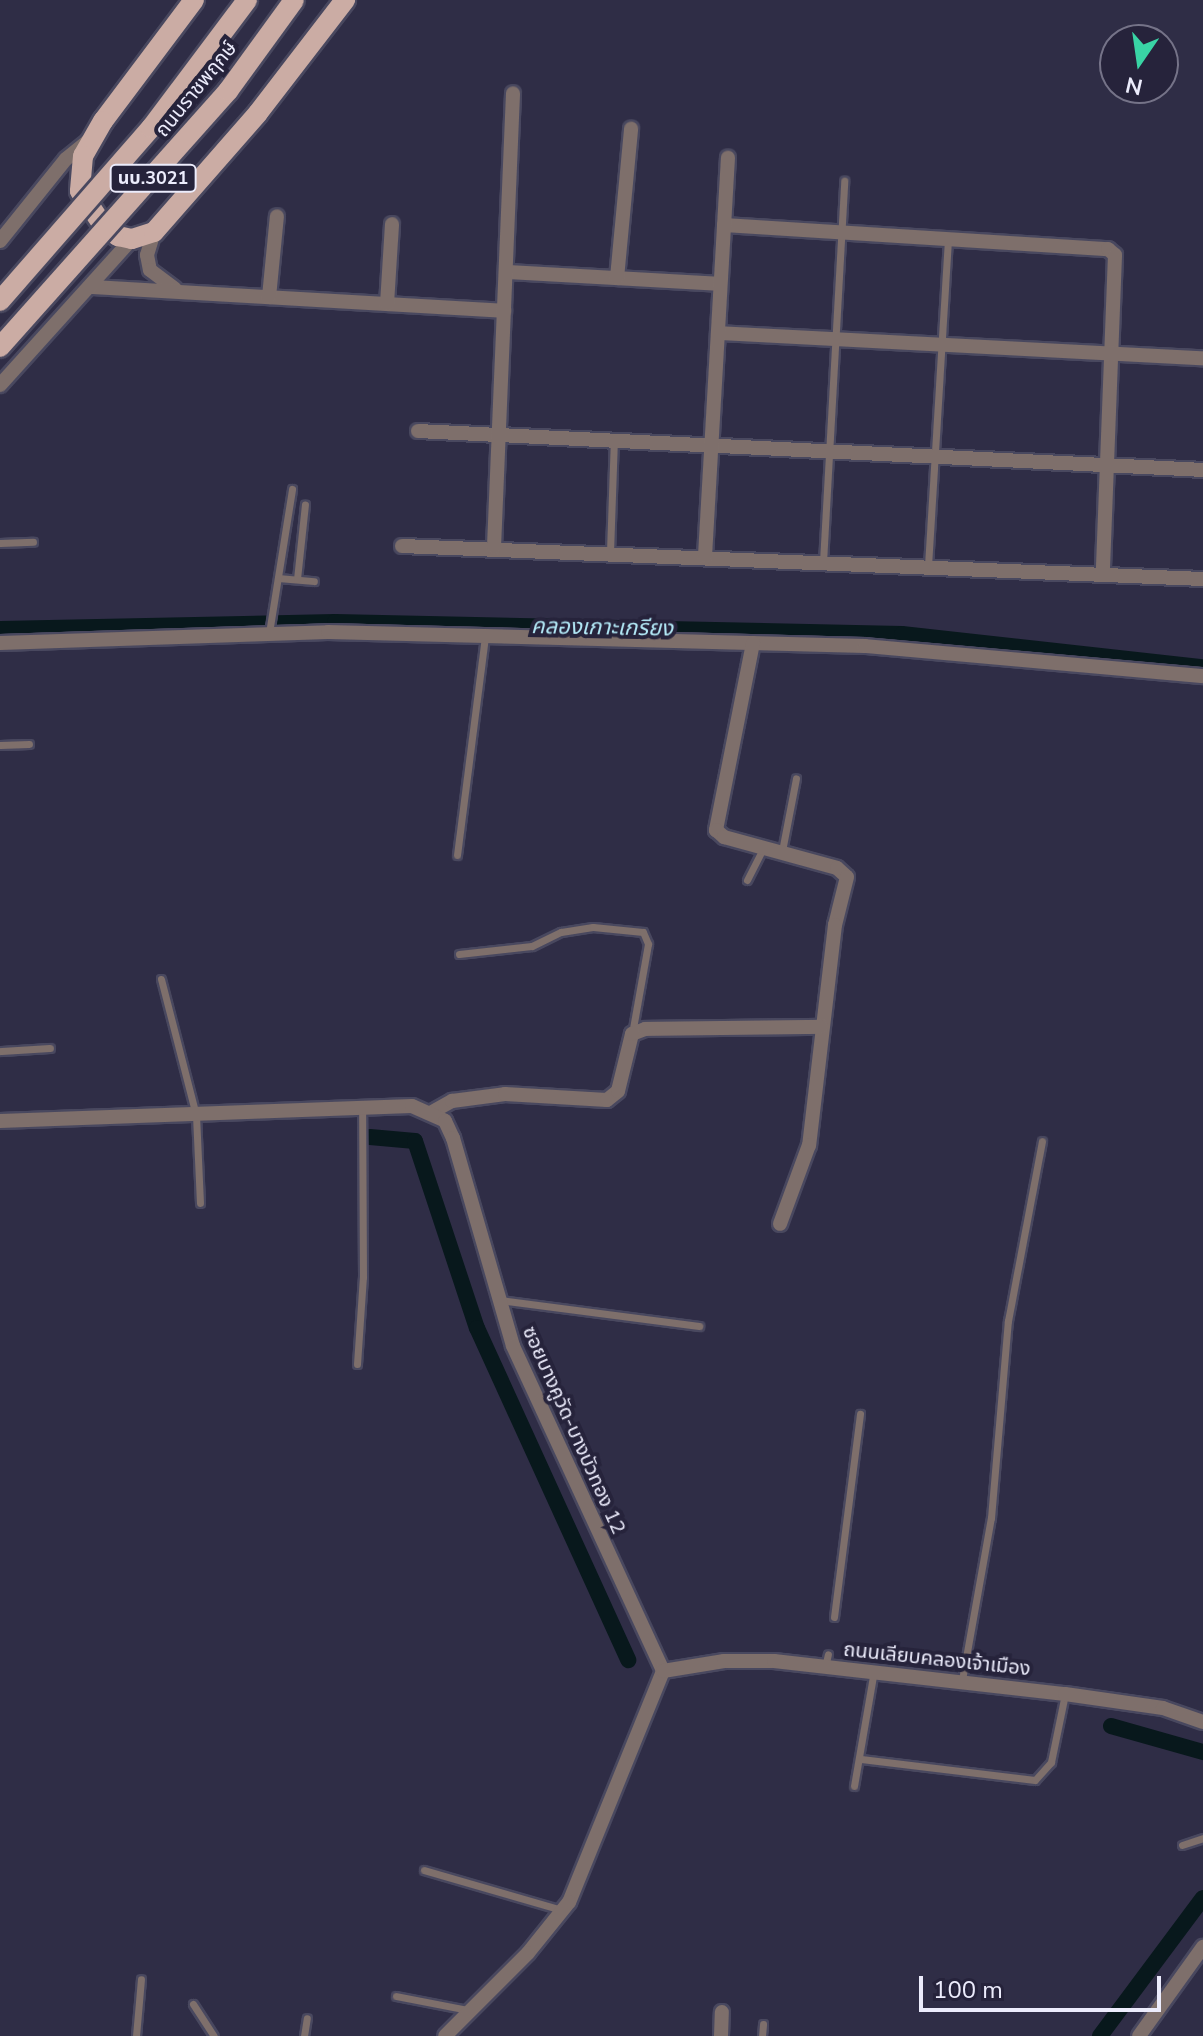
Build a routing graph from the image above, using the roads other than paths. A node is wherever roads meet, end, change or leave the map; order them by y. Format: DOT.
graph roads {
  1 [pos="194,0"];
  2 [pos="247,0"];
  3 [pos="294,0"];
  4 [pos="345,0"];
  5 [pos="513,93"];
  6 [pos="631,129"];
  7 [pos="90,140"];
  8 [pos="728,158"];
  9 [pos="844,181"];
  10 [pos="277,216"];
  11 [pos="392,224"];
  12 [pos="724,225"];
  13 [pos="154,232"];
  14 [pos="841,233"];
  15 [pos="132,239"];
  16 [pos="948,239"];
  17 [pos="0,241"];
  18 [pos="506,272"];
  19 [pos="617,278"];
  20 [pos="720,284"];
  21 [pos="91,287"];
  22 [pos="181,292"];
  23 [pos="269,297"];
  24 [pos="0,301"];
  25 [pos="387,304"];
  26 [pos="504,311"];
  27 [pos="718,333"];
  28 [pos="835,339"];
  29 [pos="941,344"];
  30 [pos="0,347"];
  31 [pos="1113,354"];
  32 [pos="1203,358"];
  33 [pos="0,385"];
  34 [pos="418,431"];
  35 [pos="499,434"];
  36 [pos="614,440"];
  37 [pos="711,445"];
  38 [pos="828,450"];
  39 [pos="934,456"];
  40 [pos="1107,464"];
  41 [pos="1203,470"];
  42 [pos="292,489"];
  43 [pos="305,504"];
  44 [pos="33,542"];
  45 [pos="0,543"];
  46 [pos="402,546"];
  47 [pos="494,547"];
  48 [pos="610,552"];
  49 [pos="705,556"];
  50 [pos="823,562"];
  51 [pos="928,566"];
  52 [pos="1103,574"];
  53 [pos="278,578"];
  54 [pos="297,579"];
  55 [pos="1203,579"];
  56 [pos="314,581"];
  57 [pos="269,631"];
  58 [pos="485,636"];
  59 [pos="0,643"];
  60 [pos="753,643"];
  61 [pos="1203,676"];
  62 [pos="29,744"];
  63 [pos="0,745"];
  64 [pos="796,778"];
  65 [pos="764,847"];
  66 [pos="782,851"];
  67 [pos="457,855"];
  68 [pos="747,880"];
  69 [pos="459,954"];
  70 [pos="161,979"];
  71 [pos="821,1027"];
  72 [pos="632,1034"];
  73 [pos="50,1048"];
  74 [pos="0,1051"];
  75 [pos="362,1106"];
  76 [pos="432,1112"];
  77 [pos="196,1115"];
  78 [pos="0,1121"];
  79 [pos="1042,1141"];
  80 [pos="200,1203"];
  81 [pos="780,1224"];
  82 [pos="498,1300"];
  83 [pos="699,1326"];
  84 [pos="357,1364"];
  85 [pos="860,1414"];
  86 [pos="834,1617"];
  87 [pos="874,1670"];
  88 [pos="663,1671"];
  89 [pos="962,1680"];
  90 [pos="1065,1694"];
  91 [pos="1203,1722"];
  92 [pos="861,1759"];
  93 [pos="854,1786"];
  94 [pos="1203,1838"];
  95 [pos="1182,1845"];
  96 [pos="424,1870"];
  97 [pos="562,1910"];
  98 [pos="1203,1947"];
  99 [pos="141,1979"];
  100 [pos="396,1996"];
  101 [pos="193,2004"];
  102 [pos="470,2011"];
  103 [pos="722,2012"];
  104 [pos="307,2018"];
  105 [pos="763,2024"];
  106 [pos="136,2036"];
  107 [pos="214,2036"];
  108 [pos="304,2036"];
  109 [pos="445,2036"];
  110 [pos="721,2036"];
  111 [pos="762,2036"];
  112 [pos="1139,2036"];
  1 -- 7 [label="main road"];
  2 -- 24 [label="main road, ถนนราชพฤกษ์ / นบ.3021, bridge"];
  3 -- 30 [label="main road, ถนนราชพฤกษ์ / นบ.3021, bridge"];
  4 -- 13 [label="main road"];
  5 -- 18 [label="street"];
  6 -- 19 [label="street"];
  7 -- 15 [label="main road"];
  7 -- 17 [label="street"];
  8 -- 12 [label="street"];
  9 -- 14 [label="lane"];
  10 -- 23 [label="street"];
  11 -- 25 [label="street"];
  12 -- 14 [label="street"];
  12 -- 20 [label="street"];
  13 -- 15 [label="main road"];
  13 -- 22 [label="street"];
  14 -- 16 [label="street"];
  14 -- 28 [label="lane"];
  15 -- 21 [label="street"];
  16 -- 29 [label="lane"];
  16 -- 31 [label="street"];
  18 -- 19 [label="street"];
  18 -- 26 [label="street"];
  19 -- 20 [label="street"];
  20 -- 27 [label="street"];
  21 -- 22 [label="street"];
  21 -- 33 [label="street"];
  22 -- 23 [label="street"];
  23 -- 25 [label="street"];
  25 -- 26 [label="street"];
  26 -- 35 [label="street"];
  27 -- 28 [label="street"];
  27 -- 37 [label="street"];
  28 -- 29 [label="street"];
  28 -- 38 [label="lane"];
  29 -- 31 [label="street"];
  29 -- 39 [label="lane"];
  31 -- 32 [label="street"];
  31 -- 40 [label="street"];
  34 -- 35 [label="street"];
  35 -- 36 [label="street"];
  35 -- 47 [label="street"];
  36 -- 37 [label="street"];
  36 -- 48 [label="lane"];
  37 -- 38 [label="street"];
  37 -- 49 [label="street"];
  38 -- 39 [label="street"];
  38 -- 50 [label="lane"];
  39 -- 40 [label="street"];
  39 -- 51 [label="lane"];
  40 -- 41 [label="street"];
  40 -- 52 [label="street"];
  42 -- 53 [label="lane"];
  43 -- 54 [label="lane"];
  44 -- 45 [label="lane"];
  46 -- 47 [label="street"];
  47 -- 48 [label="street"];
  48 -- 49 [label="street"];
  49 -- 50 [label="street"];
  50 -- 51 [label="street"];
  51 -- 52 [label="street"];
  52 -- 55 [label="street"];
  53 -- 54 [label="lane"];
  53 -- 57 [label="lane"];
  54 -- 56 [label="lane"];
  57 -- 58 [label="street"];
  57 -- 59 [label="street"];
  58 -- 60 [label="street"];
  58 -- 67 [label="lane"];
  60 -- 61 [label="street"];
  60 -- 65 [label="street"];
  62 -- 63 [label="lane"];
  64 -- 66 [label="lane"];
  65 -- 66 [label="street"];
  65 -- 68 [label="lane"];
  66 -- 71 [label="street"];
  69 -- 72 [label="lane"];
  70 -- 77 [label="lane"];
  71 -- 72 [label="street"];
  71 -- 81 [label="street"];
  72 -- 76 [label="street"];
  73 -- 74 [label="lane"];
  75 -- 76 [label="street"];
  75 -- 77 [label="street"];
  75 -- 84 [label="lane"];
  76 -- 82 [label="street, ซอยบางคูวัด-บางบัวทอง 12"];
  77 -- 78 [label="street"];
  77 -- 80 [label="lane"];
  79 -- 89 [label="lane"];
  82 -- 83 [label="lane"];
  82 -- 88 [label="street, ซอยบางคูวัด-บางบัวทอง 12"];
  85 -- 86 [label="lane"];
  87 -- 88 [label="street, ถนนเลียบคลองเจ้าเมือง"];
  87 -- 89 [label="street, ถนนเลียบคลองเจ้าเมือง"];
  87 -- 92 [label="lane"];
  88 -- 97 [label="street"];
  89 -- 90 [label="street, ถนนเลียบคลองเจ้าเมือง"];
  90 -- 91 [label="street, ถนนเลียบคลองเจ้าเมือง"];
  90 -- 92 [label="lane"];
  92 -- 93 [label="lane"];
  94 -- 95 [label="lane"];
  96 -- 97 [label="lane"];
  97 -- 102 [label="street"];
  98 -- 112 [label="street"];
  99 -- 106 [label="lane"];
  100 -- 102 [label="lane"];
  101 -- 107 [label="lane"];
  102 -- 109 [label="street"];
  103 -- 110 [label="street"];
  104 -- 108 [label="lane"];
  105 -- 111 [label="lane"];
}
